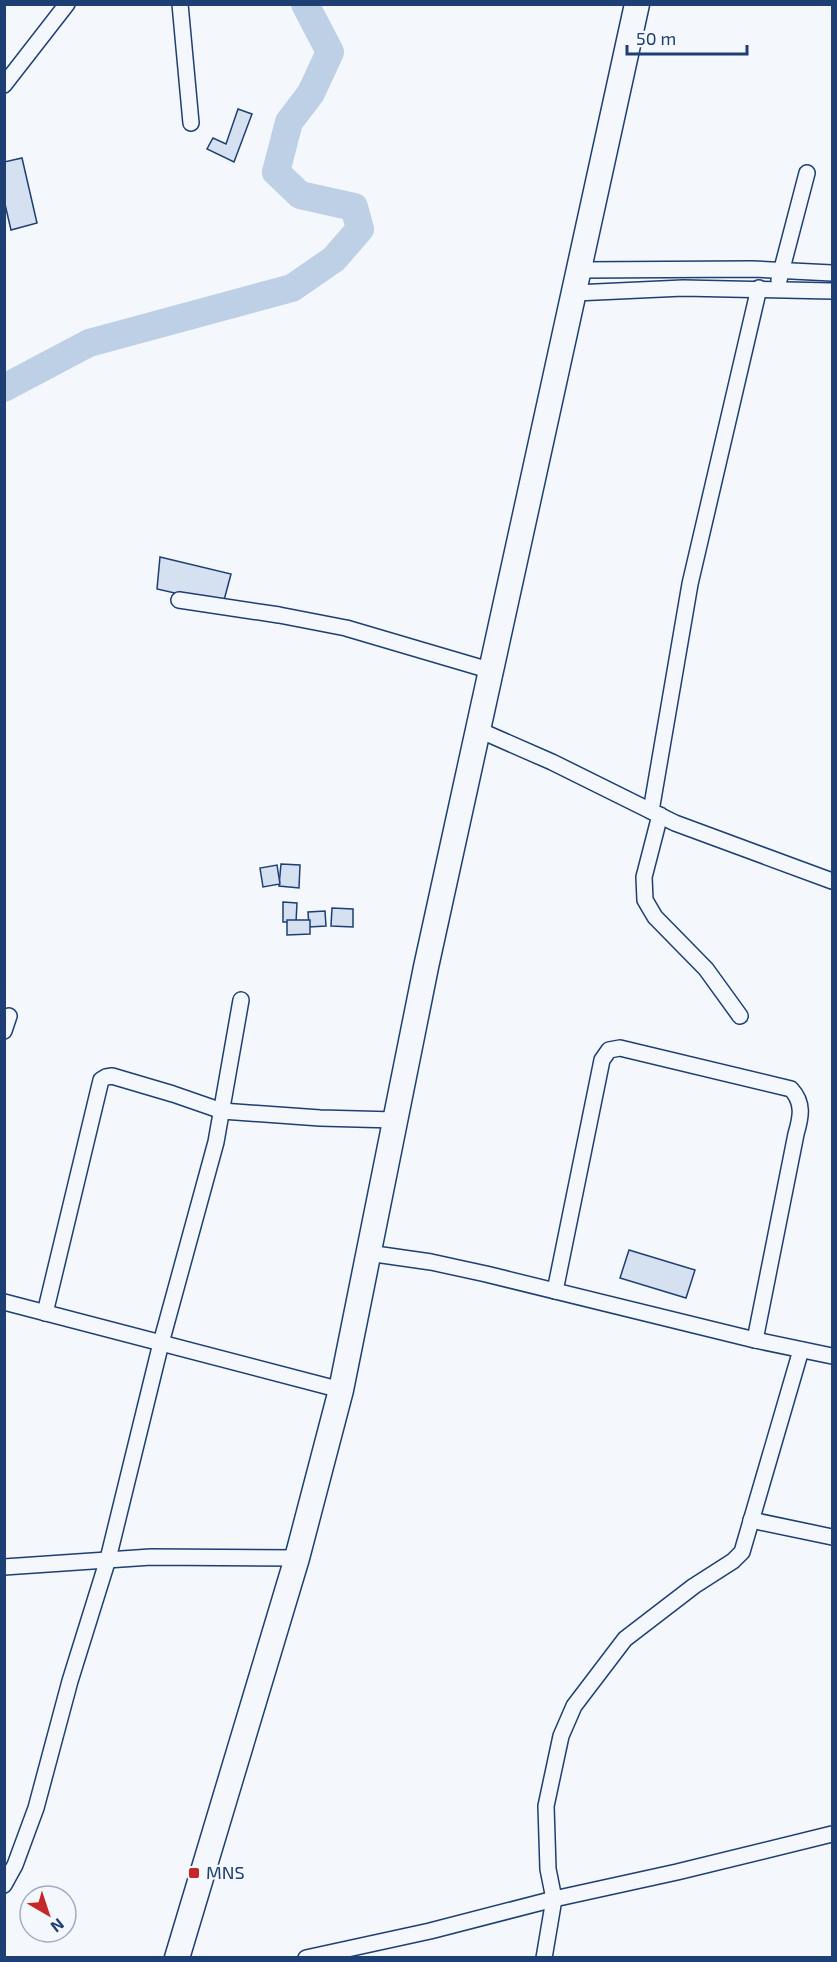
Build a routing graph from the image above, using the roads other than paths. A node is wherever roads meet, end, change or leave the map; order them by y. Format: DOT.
graph roads {
  1 [pos="67,4"];
  2 [pos="180,4"];
  3 [pos="638,4"];
  4 [pos="4,85"];
  5 [pos="191,123"];
  6 [pos="807,173"];
  7 [pos="782,270"];
  8 [pos="832,273"];
  9 [pos="578,282"];
  10 [pos="759,288"];
  11 [pos="777,289"];
  12 [pos="832,291"];
  13 [pos="179,600"];
  14 [pos="492,671"];
  15 [pos="479,730"];
  16 [pos="656,813"];
  17 [pos="832,881"];
  18 [pos="242,1000"];
  19 [pos="9,1016"];
  20 [pos="740,1016"];
  21 [pos="4,1032"];
  22 [pos="222,1111"];
  23 [pos="395,1120"];
  24 [pos="368,1253"];
  25 [pos="555,1291"];
  26 [pos="4,1302"];
  27 [pos="45,1313"];
  28 [pos="755,1341"];
  29 [pos="161,1343"];
  30 [pos="801,1350"];
  31 [pos="832,1356"];
  32 [pos="341,1390"];
  33 [pos="751,1520"];
  34 [pos="832,1537"];
  35 [pos="297,1558"];
  36 [pos="108,1559"];
  37 [pos="4,1567"];
  38 [pos="832,1833"];
  39 [pos="4,1885"];
  40 [pos="554,1899"];
  41 [pos="365,1951"];
  42 [pos="177,1958"];
  43 [pos="306,1958"];
  44 [pos="544,1958"];
  1 -- 4 [label="street"];
  2 -- 5 [label="street"];
  3 -- 9 [label="highway"];
  6 -- 7 [label="street"];
  7 -- 8 [label="street"];
  7 -- 9 [label="street"];
  7 -- 11 [label="street"];
  9 -- 10 [label="street"];
  9 -- 14 [label="highway"];
  10 -- 11 [label="street"];
  10 -- 16 [label="street"];
  11 -- 12 [label="street"];
  13 -- 14 [label="street"];
  14 -- 15 [label="highway"];
  15 -- 16 [label="street"];
  15 -- 23 [label="highway"];
  16 -- 17 [label="street"];
  16 -- 20 [label="street"];
  18 -- 22 [label="street"];
  19 -- 21 [label="street"];
  22 -- 23 [label="street"];
  22 -- 27 [label="street"];
  22 -- 29 [label="street"];
  23 -- 24 [label="highway"];
  24 -- 25 [label="street"];
  24 -- 32 [label="highway"];
  25 -- 28 [label="street"];
  25 -- 28 [label="street"];
  26 -- 27 [label="street"];
  27 -- 29 [label="street"];
  28 -- 30 [label="street"];
  29 -- 32 [label="street"];
  29 -- 36 [label="street"];
  30 -- 31 [label="street"];
  30 -- 33 [label="street"];
  32 -- 35 [label="highway"];
  33 -- 34 [label="street"];
  33 -- 40 [label="street"];
  35 -- 36 [label="street"];
  35 -- 42 [label="highway"];
  36 -- 37 [label="street"];
  36 -- 39 [label="street"];
  38 -- 40 [label="street"];
  40 -- 41 [label="street"];
  40 -- 44 [label="street"];
  41 -- 43 [label="street"];
}
